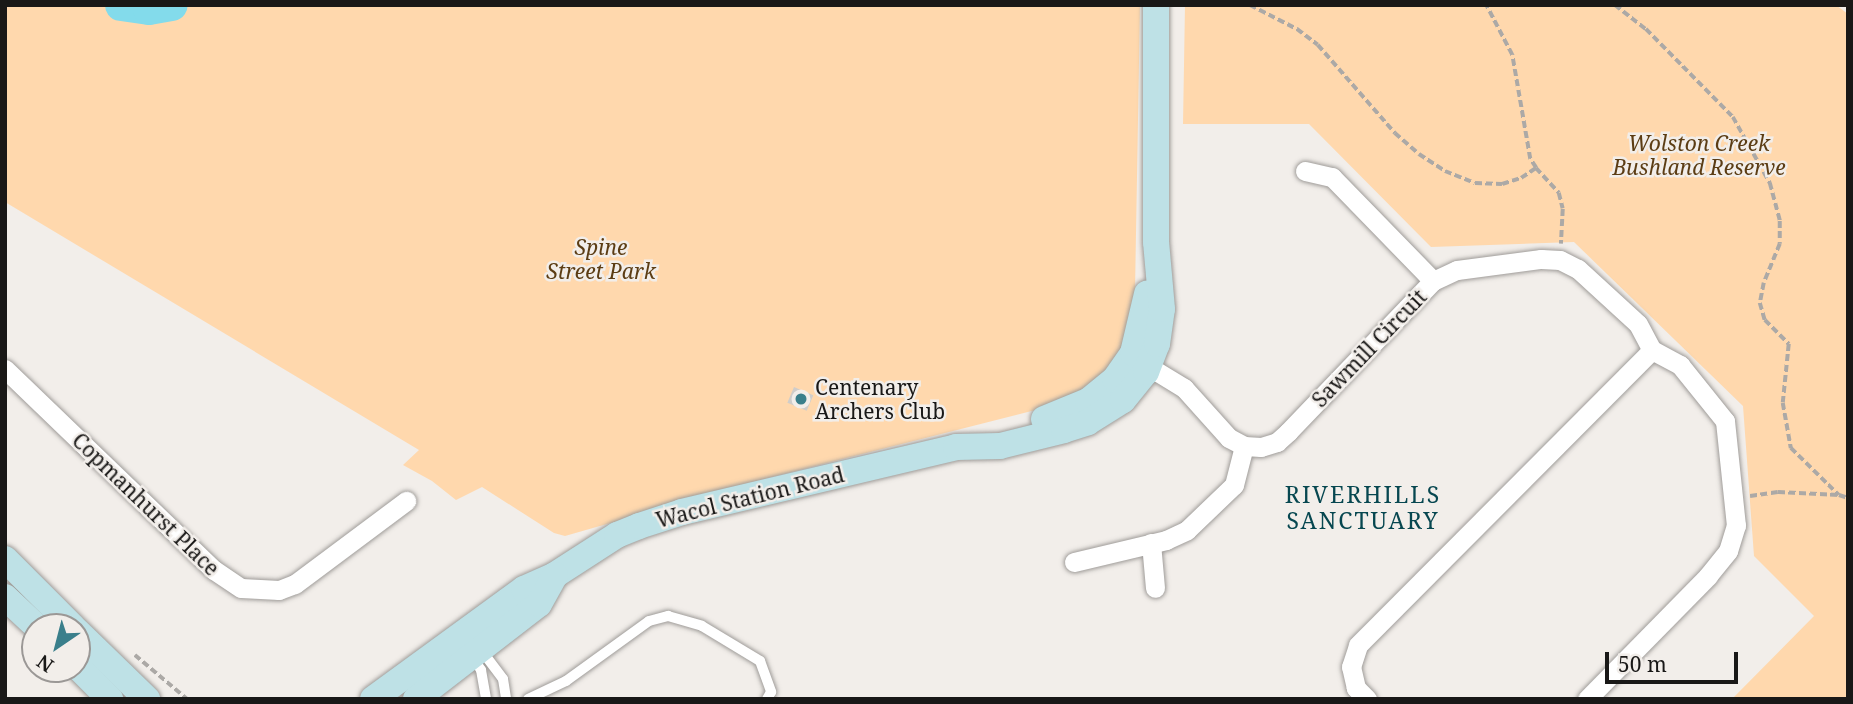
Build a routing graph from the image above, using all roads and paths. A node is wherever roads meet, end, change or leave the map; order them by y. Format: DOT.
graph roads {
  1 [pos="1156,5"];
  2 [pos="1250,5"];
  3 [pos="1486,5"];
  4 [pos="1615,5"];
  5 [pos="1536,167"];
  6 [pos="1305,171"];
  7 [pos="1560,260"];
  8 [pos="1433,281"];
  9 [pos="1652,350"];
  10 [pos="1140,361"];
  11 [pos="5,369"];
  12 [pos="1244,446"];
  13 [pos="1839,495"];
  14 [pos="1734,498"];
  15 [pos="1848,498"];
  16 [pos="406,501"];
  17 [pos="1151,543"];
  18 [pos="5,559"];
  19 [pos="1074,562"];
  20 [pos="1154,588"];
  21 [pos="5,597"];
  22 [pos="22,613"];
  23 [pos="59,613"];
  24 [pos="91,643"];
  25 [pos="469,644"];
  26 [pos="91,645"];
  27 [pos="91,680"];
  28 [pos="110,699"];
  29 [pos="147,699"];
  30 [pos="161,699"];
  31 [pos="373,699"];
  32 [pos="416,699"];
  33 [pos="486,699"];
  34 [pos="506,699"];
  35 [pos="528,699"];
  36 [pos="767,699"];
  37 [pos="1367,699"];
  38 [pos="1587,699"];
  1 -- 10 [label="main road, Wacol Station Road"];
  2 -- 5 [label="path"];
  3 -- 5 [label="path"];
  4 -- 13 [label="path"];
  5 -- 7 [label="path"];
  6 -- 8 [label="street"];
  7 -- 8 [label="street, Sawmill Circuit"];
  7 -- 9 [label="street"];
  8 -- 12 [label="street, Sawmill Circuit"];
  9 -- 14 [label="street"];
  9 -- 37 [label="street"];
  10 -- 12 [label="street"];
  10 -- 25 [label="main road, Wacol Station Road"];
  11 -- 16 [label="street, Copmanhurst Place"];
  12 -- 17 [label="street"];
  13 -- 14 [label="path"];
  13 -- 15 [label="path"];
  14 -- 38 [label="street"];
  17 -- 19 [label="street"];
  17 -- 20 [label="street"];
  18 -- 23 [label="main road"];
  21 -- 22 [label="main road"];
  24 -- 30 [label="main road"];
  25 -- 31 [label="main road, Wacol Station Road"];
  25 -- 32 [label="main road, Wacol Station Road"];
  25 -- 33 [label="lane"];
  25 -- 34 [label="lane"];
  26 -- 29 [label="main road"];
  27 -- 28 [label="main road"];
  35 -- 36 [label="lane"];
}
